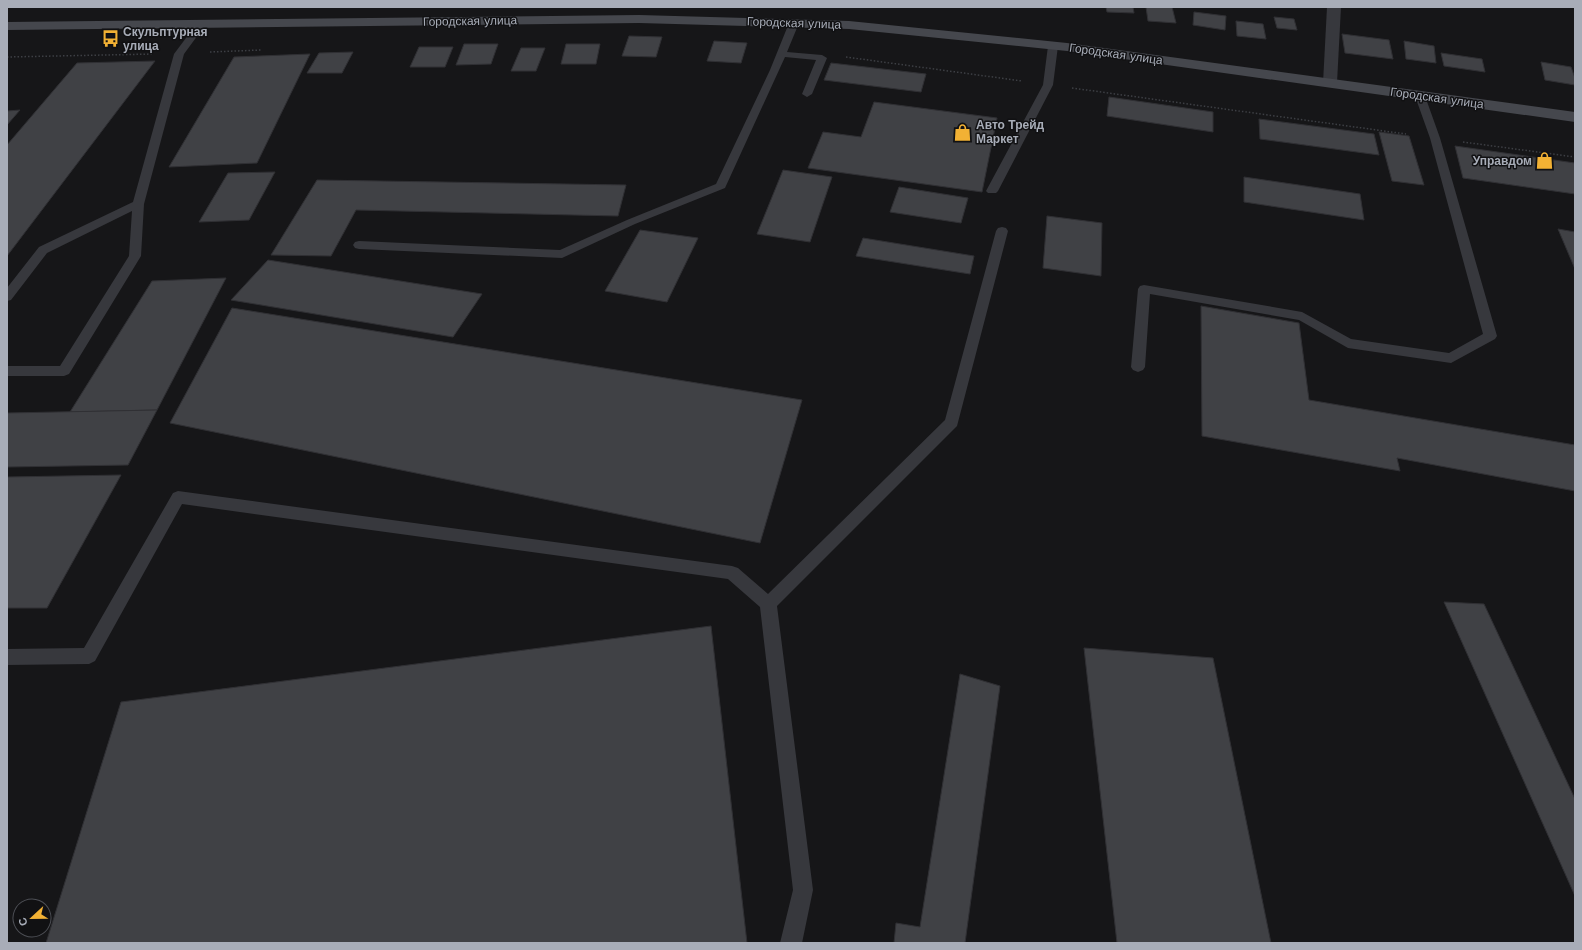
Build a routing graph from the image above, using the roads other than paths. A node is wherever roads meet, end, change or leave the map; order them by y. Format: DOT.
graph roads {
  1 [pos="1334,7"];
  2 [pos="794,23"];
  3 [pos="201,24"];
  4 [pos="7,26"];
  5 [pos="1053,46"];
  6 [pos="781,54"];
  7 [pos="1330,83"];
  8 [pos="807,94"];
  9 [pos="1420,96"];
  10 [pos="1575,117"];
  11 [pos="992,191"];
  12 [pos="138,204"];
  13 [pos="1002,231"];
  14 [pos="359,245"];
  15 [pos="7,297"];
  16 [pos="1138,367"];
  17 [pos="7,371"];
  18 [pos="768,604"];
  19 [pos="7,657"];
  20 [pos="791,943"];
  1 -- 7 [label="street"];
  2 -- 3 [label="main road, Городская улица"];
  2 -- 5 [label="main road, Городская улица"];
  2 -- 6 [label="lane"];
  3 -- 4 [label="main road, Городская улица"];
  3 -- 12 [label="lane"];
  5 -- 7 [label="main road, Городская улица"];
  5 -- 11 [label="lane"];
  6 -- 8 [label="lane"];
  6 -- 14 [label="lane"];
  7 -- 9 [label="main road, Городская улица"];
  9 -- 10 [label="main road, Городская улица"];
  9 -- 16 [label="lane"];
  12 -- 15 [label="lane"];
  12 -- 17 [label="lane"];
  13 -- 18 [label="lane"];
  18 -- 19 [label="lane"];
  18 -- 20 [label="lane"];
}
